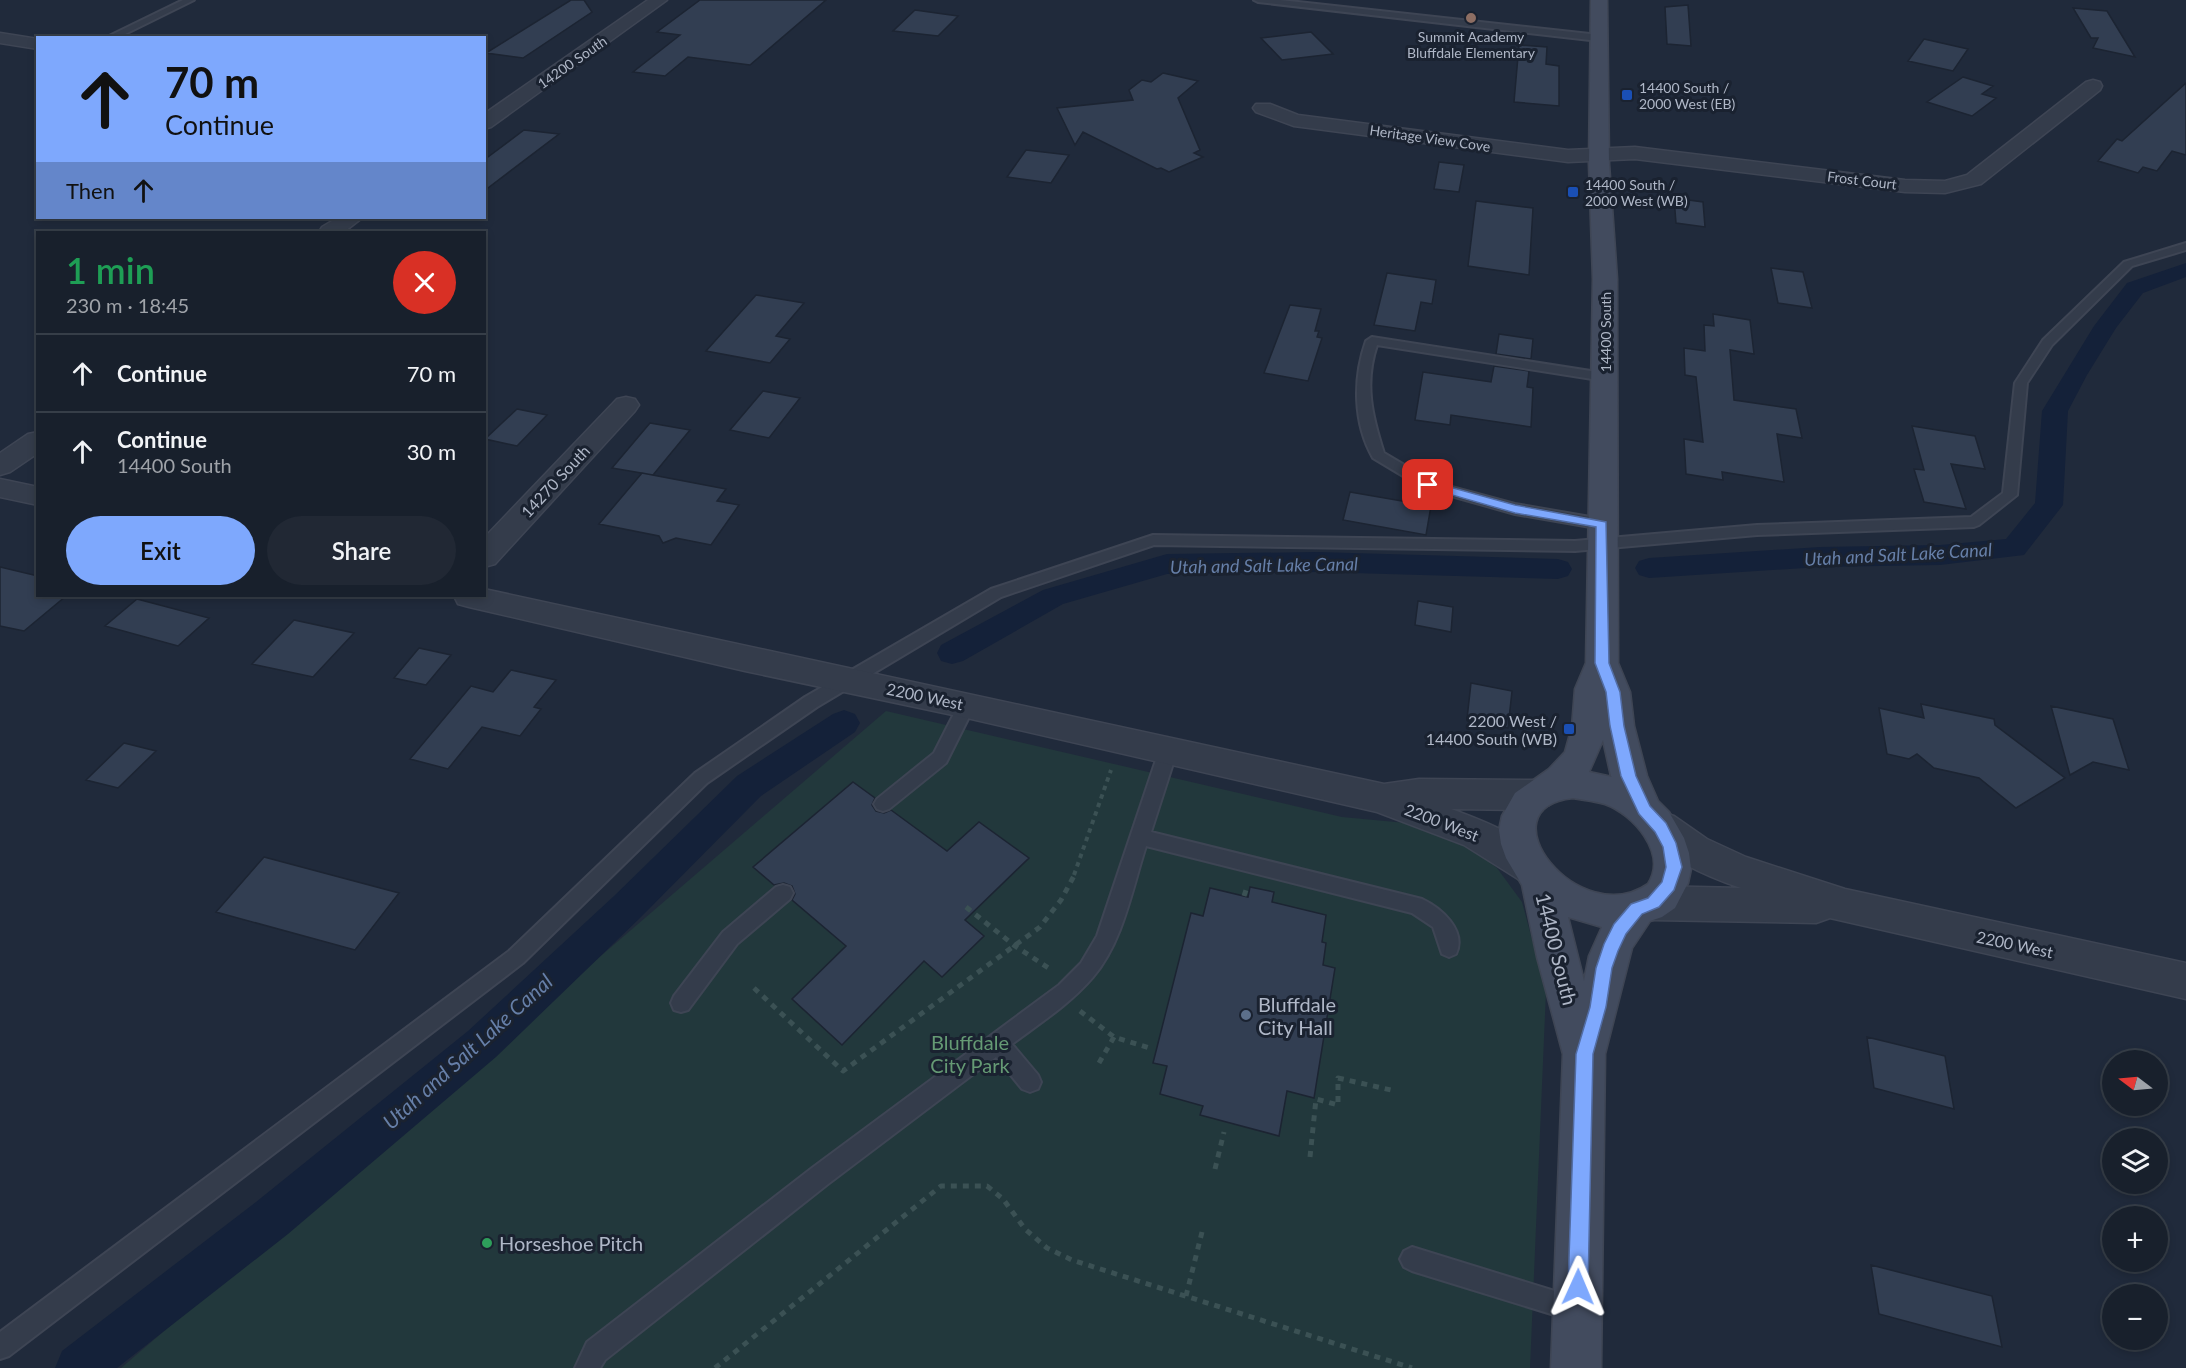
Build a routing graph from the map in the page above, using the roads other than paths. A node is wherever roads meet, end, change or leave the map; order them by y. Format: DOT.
graph roads {
  1 [pos="190,0"];
  2 [pos="659,0"];
  3 [pos="1258,0"];
  4 [pos="1350,0"];
  5 [pos="1599,0"];
  6 [pos="1344,9"];
  7 [pos="113,36"];
  8 [pos="0,38"];
  9 [pos="1599,38"];
  10 [pos="36,44"];
  11 [pos="2093,86"];
  12 [pos="1263,108"];
  13 [pos="486,122"];
  14 [pos="1599,154"];
  15 [pos="350,219"];
  16 [pos="332,231"];
  17 [pos="2186,246"];
  18 [pos="1605,377"];
  19 [pos="626,405"];
  20 [pos="36,441"];
  21 [pos="0,466"];
  22 [pos="0,488"];
  23 [pos="36,496"];
  24 [pos="1602,534"];
  25 [pos="486,555"];
  26 [pos="473,597"];
  27 [pos="1602,663"];
  28 [pos="848,680"];
  29 [pos="967,705"];
  30 [pos="1168,751"];
  31 [pos="1543,791"];
  32 [pos="1381,798"];
  33 [pos="883,804"];
  34 [pos="1652,819"];
  35 [pos="1140,837"];
  36 [pos="1536,874"];
  37 [pos="783,893"];
  38 [pos="1645,906"];
  39 [pos="1845,906"];
  40 [pos="1449,948"];
  41 [pos="2186,981"];
  42 [pos="681,1003"];
  43 [pos="998,1043"];
  44 [pos="1584,1054"];
  45 [pos="1030,1082"];
  46 [pos="1412,1259"];
  47 [pos="1577,1310"];
  48 [pos="0,1347"];
  49 [pos="587,1368"];
  50 [pos="1576,1368"];
  1 -- 7 [label="lane"];
  2 -- 13 [label="street, 14200 South"];
  3 -- 6 [label="lane"];
  4 -- 6 [label="lane"];
  5 -- 9 [label="main road, 14400 South"];
  6 -- 9 [label="lane"];
  8 -- 10 [label="street"];
  9 -- 14 [label="main road, 14400 South"];
  11 -- 14 [label="street, Frost Court"];
  12 -- 14 [label="street, Heritage View Cove"];
  14 -- 18 [label="main road, 14400 South"];
  15 -- 16 [label="street"];
  17 -- 24 [label="lane"];
  18 -- 24 [label="main road, 14400 South"];
  18 -- 24 [label="lane"];
  19 -- 25 [label="street, 14270 South"];
  20 -- 21 [label="street"];
  22 -- 23 [label="street"];
  24 -- 27 [label="main road, 14400 South"];
  24 -- 28 [label="lane"];
  26 -- 28 [label="street, 2200 West"];
  27 -- 31 [label="main road, 14400 South"];
  27 -- 34 [label="main road, 14400 South"];
  28 -- 29 [label="street, 2200 West"];
  28 -- 48 [label="lane"];
  29 -- 30 [label="street, 2200 West"];
  29 -- 33 [label="lane"];
  30 -- 32 [label="street, 2200 West"];
  30 -- 35 [label="lane"];
  31 -- 32 [label="street, 2200 West"];
  31 -- 34 [label="main road"];
  31 -- 36 [label="main road"];
  32 -- 36 [label="street, 2200 West"];
  34 -- 38 [label="main road"];
  34 -- 39 [label="street, 2200 West"];
  35 -- 40 [label="lane"];
  35 -- 43 [label="lane"];
  36 -- 38 [label="main road"];
  36 -- 44 [label="main road, 14400 South"];
  37 -- 42 [label="lane"];
  38 -- 39 [label="street, 2200 West"];
  38 -- 44 [label="main road, 14400 South"];
  39 -- 41 [label="street, 2200 West"];
  43 -- 45 [label="lane"];
  43 -- 49 [label="lane"];
  44 -- 47 [label="main road, 14400 South"];
  46 -- 47 [label="lane"];
  47 -- 50 [label="main road, 14400 South"];
}
